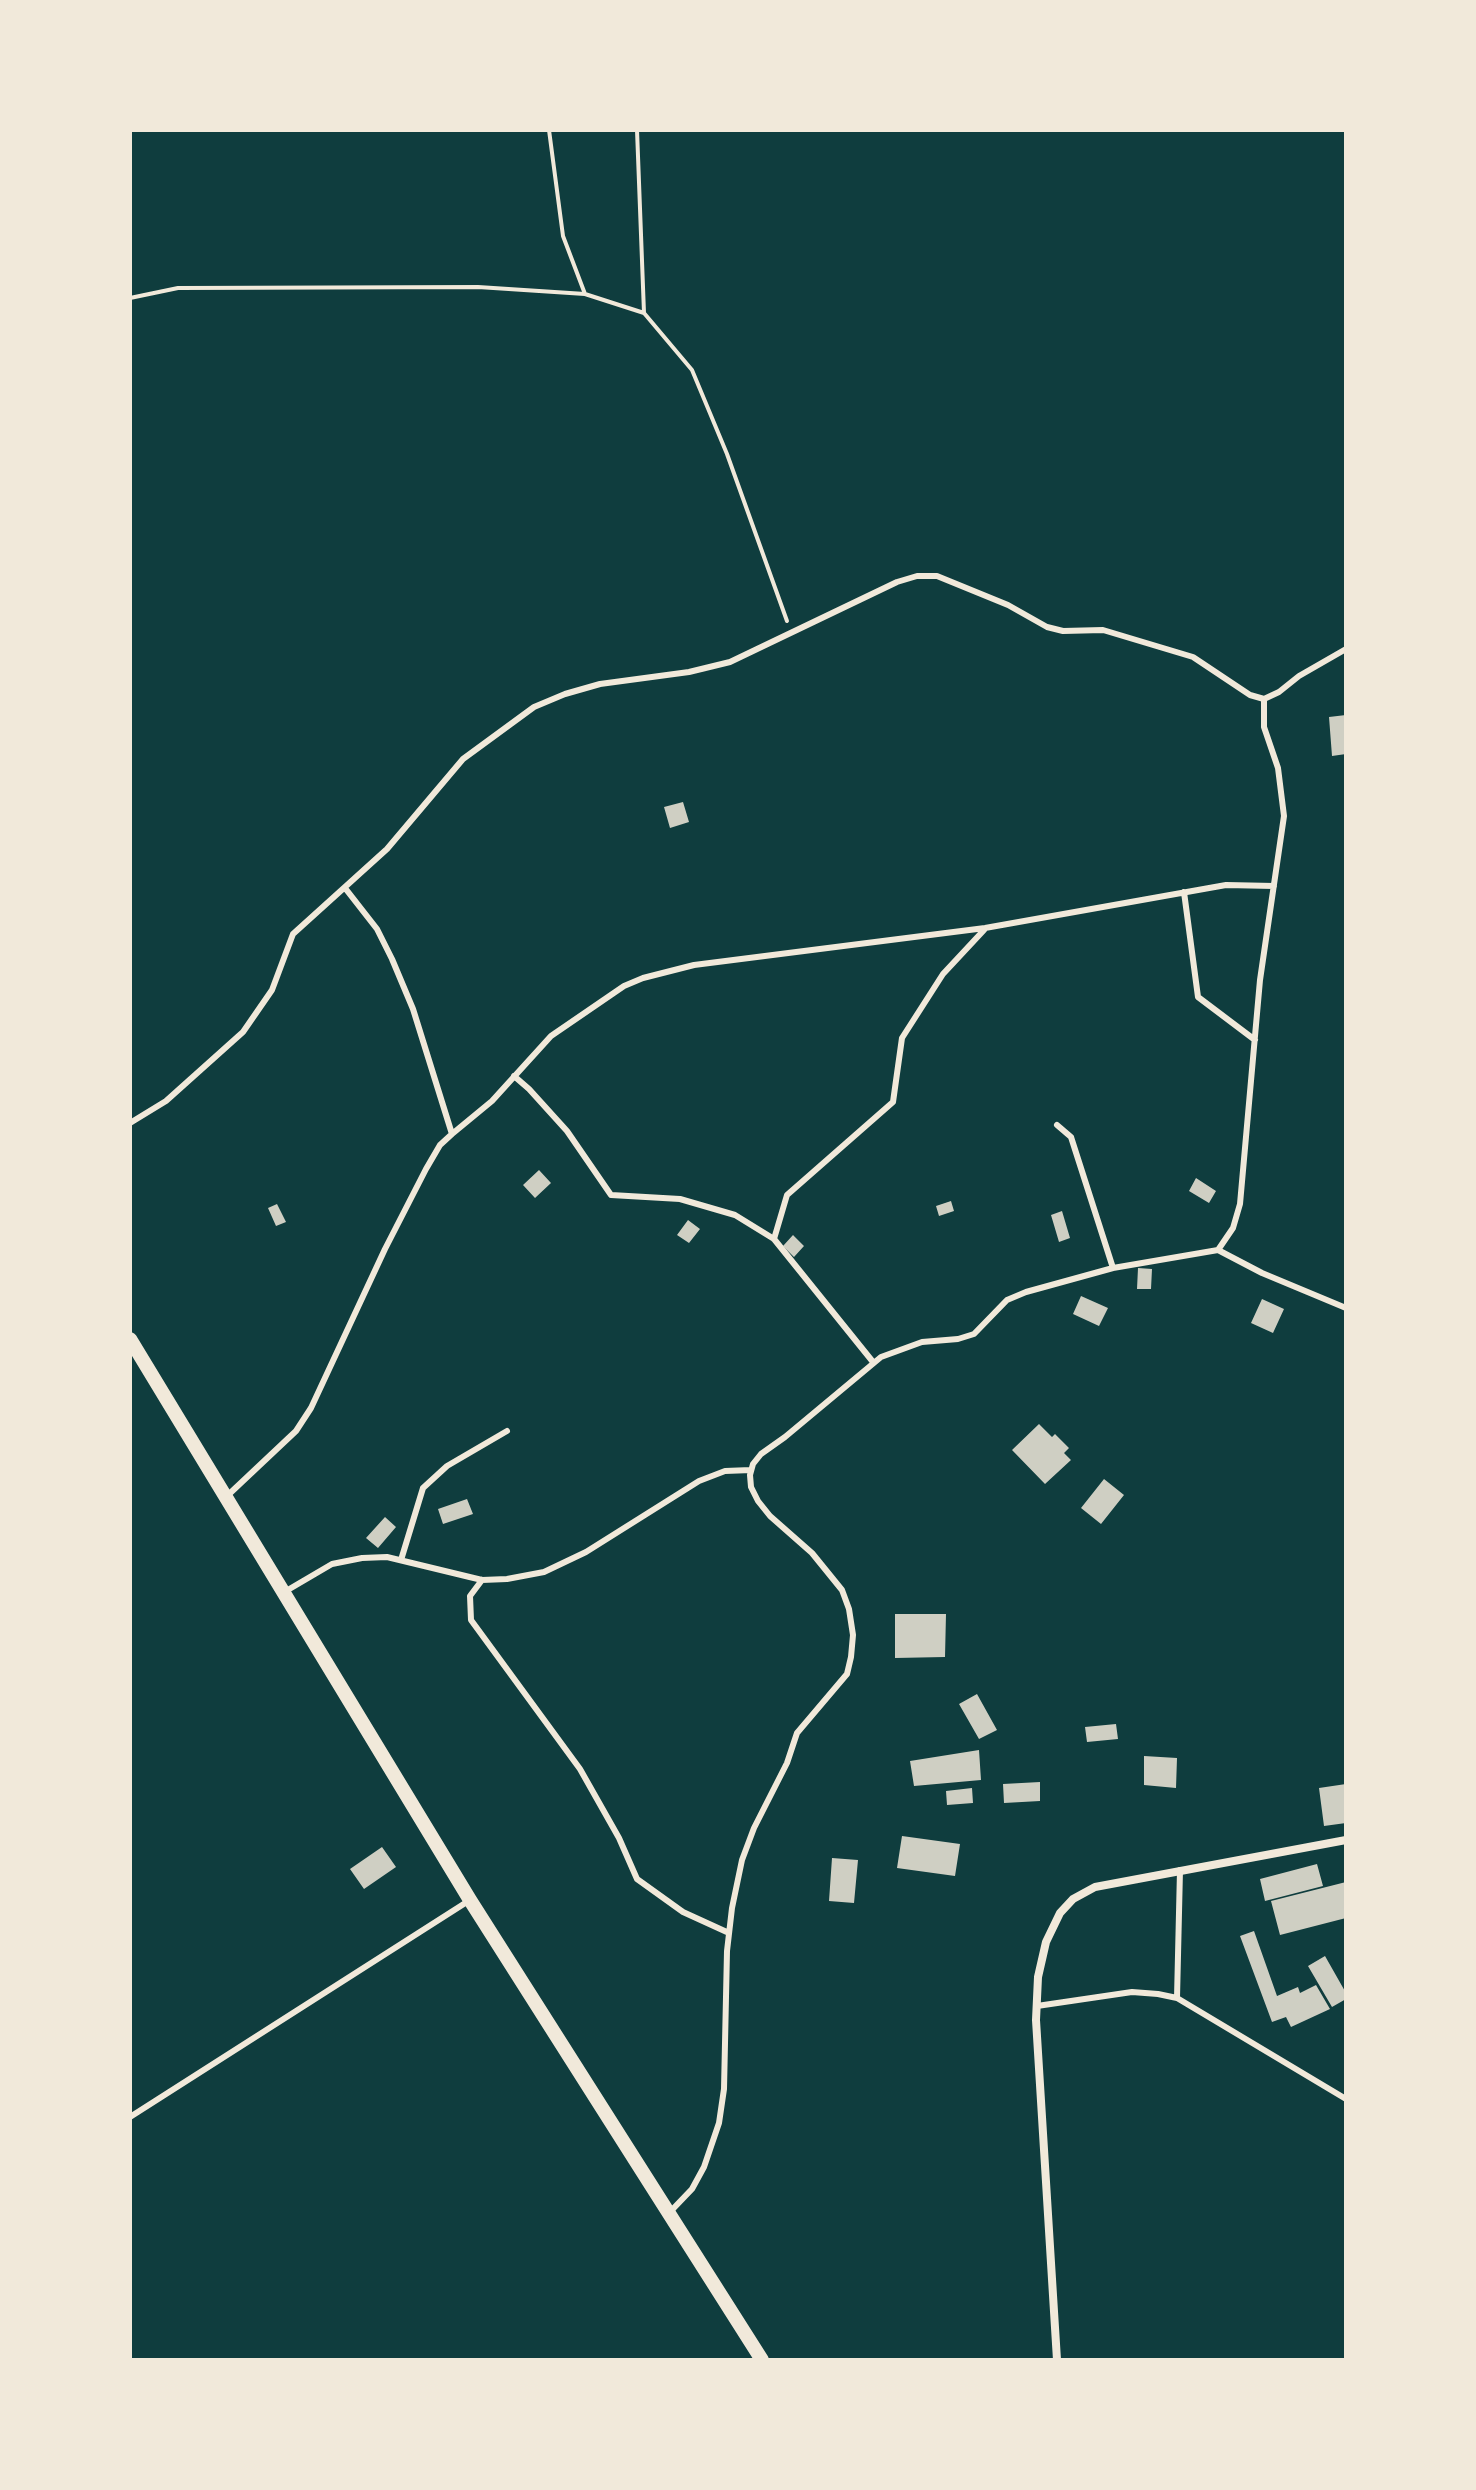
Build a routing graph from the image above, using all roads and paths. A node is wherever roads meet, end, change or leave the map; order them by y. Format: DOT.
graph roads {
  1 [pos="549,130"];
  2 [pos="637,130"];
  3 [pos="585,294"];
  4 [pos="130,298"];
  5 [pos="644,313"];
  6 [pos="791,632"];
  7 [pos="1346,649"];
  8 [pos="1264,699"];
  9 [pos="1274,886"];
  10 [pos="345,888"];
  11 [pos="1184,892"];
  12 [pos="985,928"];
  13 [pos="1255,1040"];
  14 [pos="514,1076"];
  15 [pos="130,1123"];
  16 [pos="1057,1125"];
  17 [pos="452,1134"];
  18 [pos="774,1239"];
  19 [pos="1218,1250"];
  20 [pos="1113,1268"];
  21 [pos="1346,1308"];
  22 [pos="130,1339"];
  23 [pos="873,1362"];
  24 [pos="507,1431"];
  25 [pos="751,1470"];
  26 [pos="225,1498"];
  27 [pos="401,1560"];
  28 [pos="482,1580"];
  29 [pos="282,1594"];
  30 [pos="1346,1840"];
  31 [pos="1180,1870"];
  32 [pos="470,1900"];
  33 [pos="729,1933"];
  34 [pos="1177,1998"];
  35 [pos="1037,2006"];
  36 [pos="1346,2099"];
  37 [pos="130,2117"];
  38 [pos="669,2213"];
  39 [pos="762,2360"];
  40 [pos="1057,2360"];
  1 -- 3 [label="path"];
  2 -- 5 [label="path"];
  3 -- 4 [label="path"];
  3 -- 5 [label="path"];
  5 -- 6 [label="path"];
  6 -- 8 [label="lane"];
  6 -- 10 [label="lane"];
  7 -- 8 [label="lane"];
  8 -- 9 [label="lane"];
  9 -- 11 [label="lane"];
  9 -- 13 [label="lane"];
  10 -- 15 [label="lane"];
  10 -- 17 [label="lane"];
  11 -- 12 [label="lane"];
  11 -- 13 [label="lane"];
  12 -- 14 [label="lane"];
  12 -- 18 [label="lane"];
  13 -- 19 [label="lane"];
  14 -- 17 [label="lane"];
  14 -- 18 [label="lane"];
  16 -- 20 [label="lane"];
  17 -- 26 [label="lane"];
  18 -- 23 [label="lane"];
  19 -- 20 [label="lane"];
  19 -- 21 [label="lane"];
  20 -- 23 [label="lane"];
  22 -- 26 [label="street"];
  23 -- 25 [label="lane"];
  24 -- 27 [label="lane"];
  25 -- 28 [label="lane"];
  25 -- 33 [label="lane"];
  26 -- 29 [label="street"];
  27 -- 28 [label="lane"];
  27 -- 29 [label="lane"];
  28 -- 33 [label="lane"];
  29 -- 32 [label="street"];
  30 -- 31 [label="street"];
  31 -- 34 [label="lane"];
  31 -- 35 [label="street"];
  32 -- 37 [label="lane"];
  32 -- 38 [label="street"];
  33 -- 38 [label="lane"];
  34 -- 35 [label="lane"];
  34 -- 36 [label="lane"];
  35 -- 40 [label="street"];
  38 -- 39 [label="street"];
}
